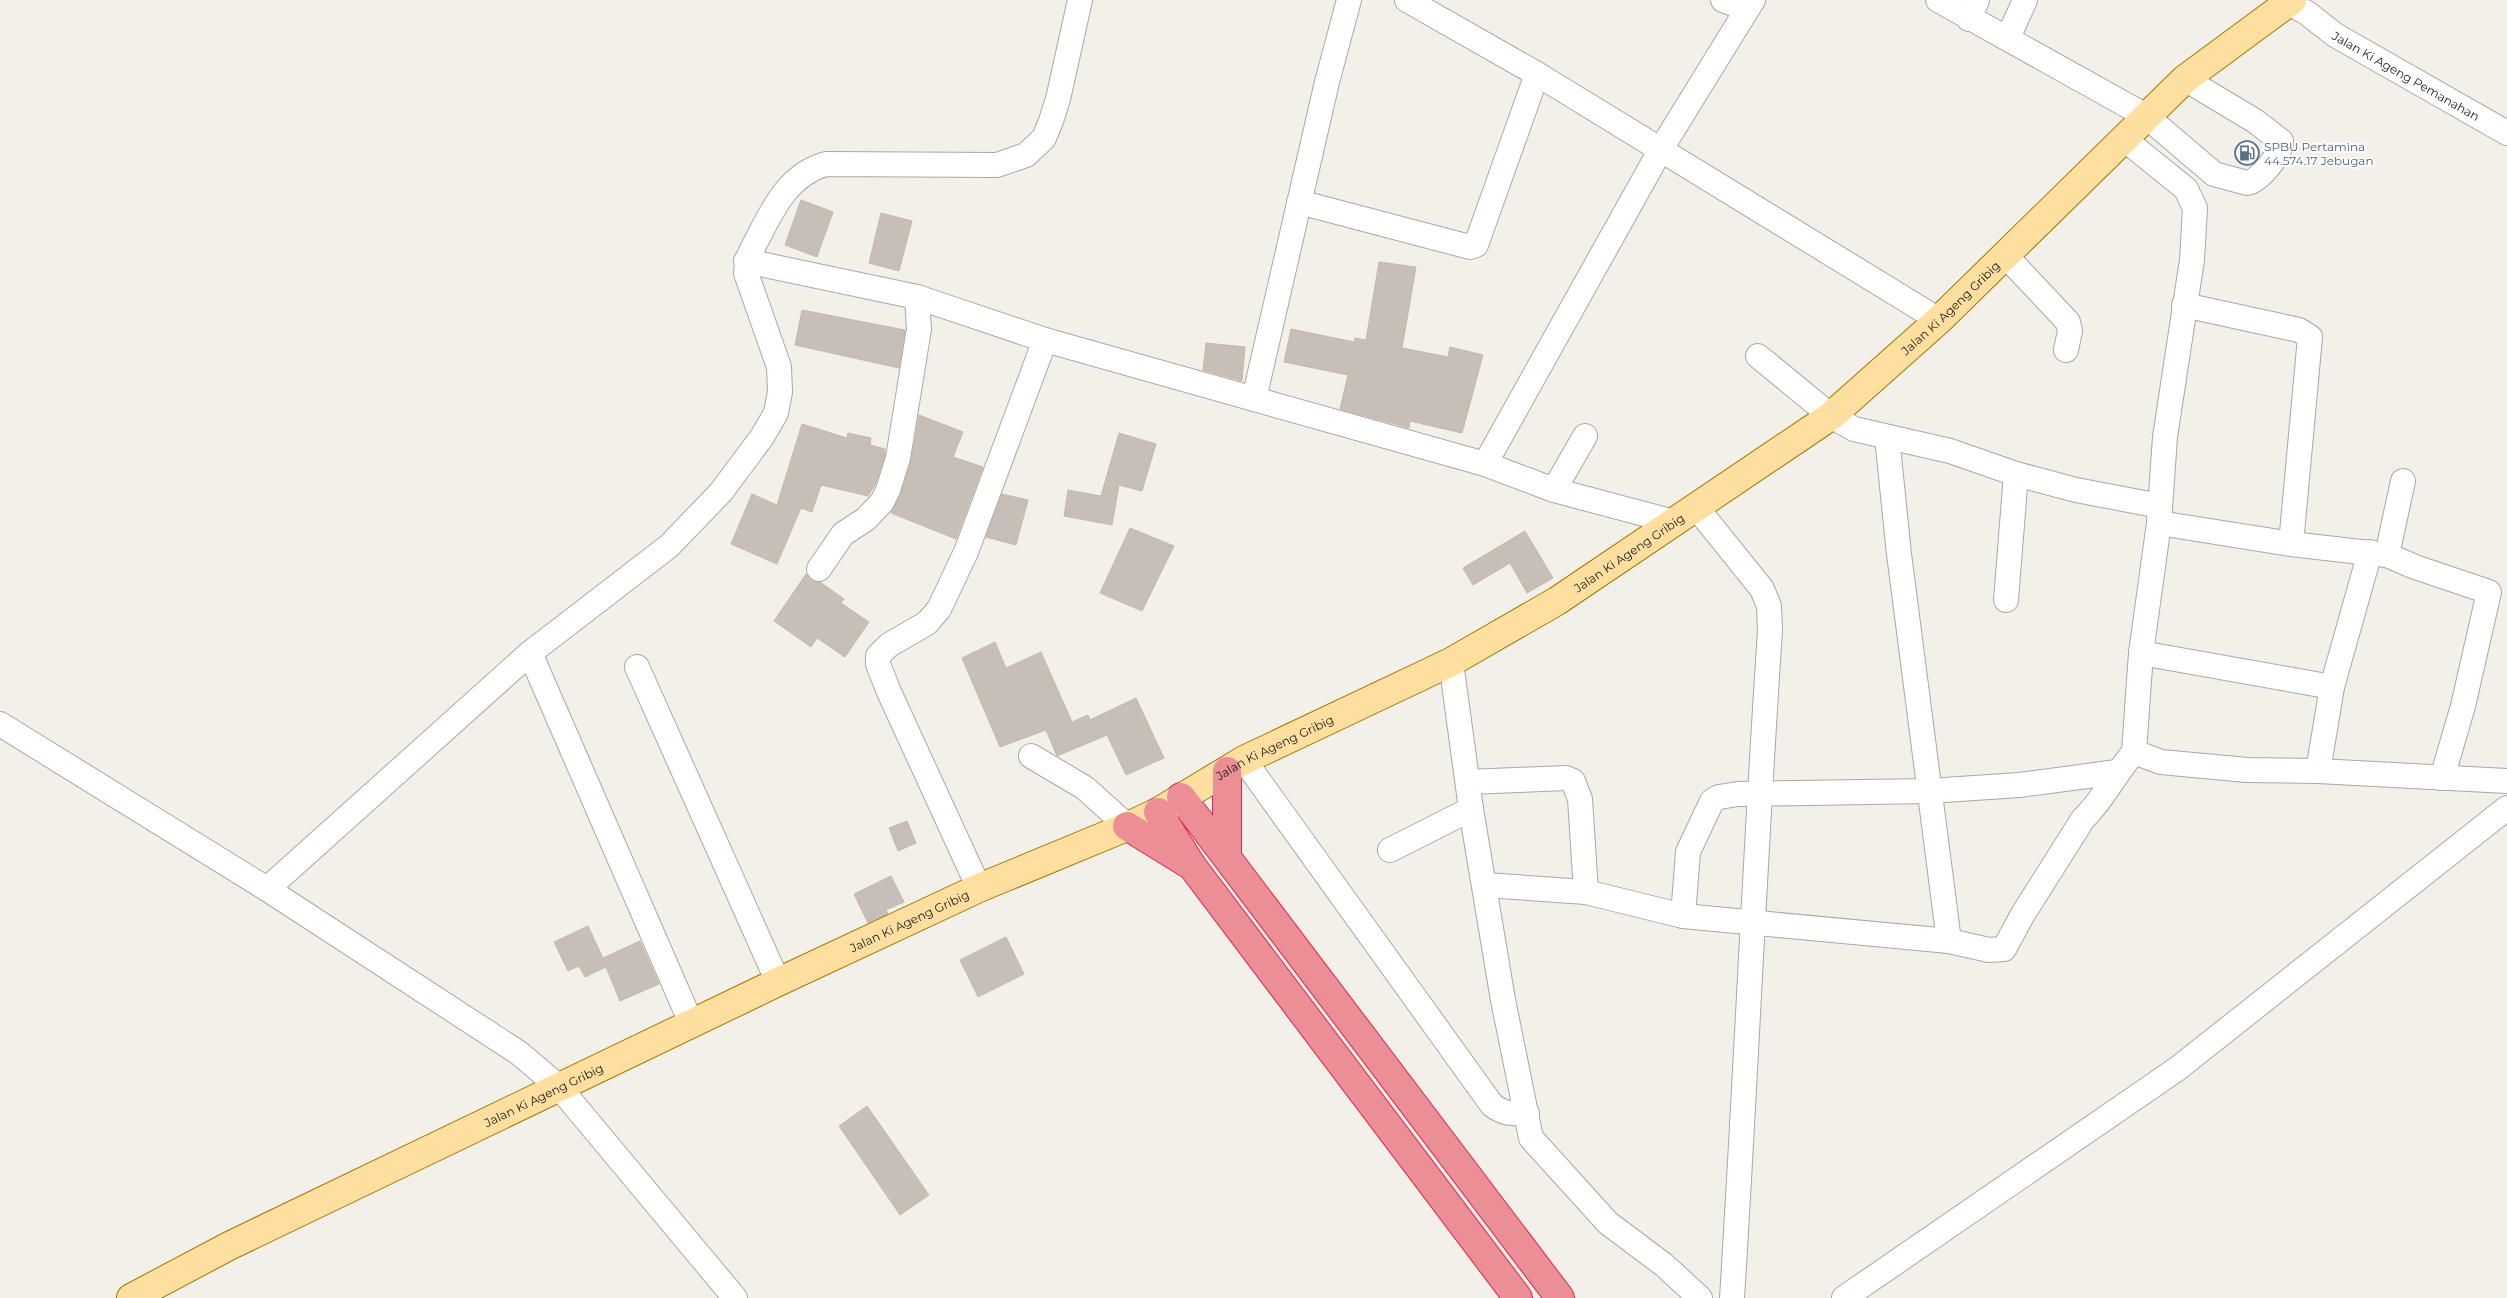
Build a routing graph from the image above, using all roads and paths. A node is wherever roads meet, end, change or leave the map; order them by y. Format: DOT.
graph roads {
  1 [pos="1080,0"];
  2 [pos="1349,0"];
  3 [pos="1407,0"];
  4 [pos="1723,0"];
  5 [pos="1938,0"];
  6 [pos="2025,0"];
  7 [pos="2294,3"];
  8 [pos="1750,4"];
  9 [pos="1973,9"];
  10 [pos="2008,38"];
  11 [pos="1537,74"];
  12 [pos="2185,79"];
  13 [pos="2146,116"];
  14 [pos="2507,133"];
  15 [pos="2124,139"];
  16 [pos="1662,149"];
  17 [pos="1299,202"];
  18 [pos="2004,255"];
  19 [pos="746,261"];
  20 [pos="917,297"];
  21 [pos="2184,305"];
  22 [pos="1939,320"];
  23 [pos="1045,340"];
  24 [pos="2066,350"];
  25 [pos="1758,356"];
  26 [pos="1254,399"];
  27 [pos="1831,416"];
  28 [pos="1585,436"];
  29 [pos="1887,437"];
  30 [pos="1485,464"];
  31 [pos="2016,474"];
  32 [pos="2403,481"];
  33 [pos="1554,490"];
  34 [pos="1696,507"];
  35 [pos="2159,515"];
  36 [pos="1674,522"];
  37 [pos="2291,544"];
  38 [pos="2379,554"];
  39 [pos="819,569"];
  40 [pos="2498,596"];
  41 [pos="2006,600"];
  42 [pos="2141,652"];
  43 [pos="530,653"];
  44 [pos="1451,662"];
  45 [pos="637,668"];
  46 [pos="2332,687"];
  47 [pos="0,724"];
  48 [pos="2134,752"];
  49 [pos="1031,756"];
  50 [pos="1236,766"];
  51 [pos="2318,771"];
  52 [pos="2117,772"];
  53 [pos="2442,778"];
  54 [pos="2507,781"];
  55 [pos="1468,782"];
  56 [pos="1930,791"];
  57 [pos="1759,794"];
  58 [pos="1181,797"];
  59 [pos="2507,808"];
  60 [pos="1471,809"];
  61 [pos="1158,812"];
  62 [pos="1127,826"];
  63 [pos="1390,850"];
  64 [pos="1227,857"];
  65 [pos="1192,866"];
  66 [pos="1485,884"];
  67 [pos="979,888"];
  68 [pos="267,889"];
  69 [pos="1586,892"];
  70 [pos="1684,916"];
  71 [pos="1752,922"];
  72 [pos="1949,941"];
  73 [pos="778,982"];
  74 [pos="692,1025"];
  75 [pos="559,1087"];
  76 [pos="1527,1113"];
  77 [pos="131,1298"];
  78 [pos="735,1298"];
  79 [pos="1518,1298"];
  80 [pos="1560,1298"];
  81 [pos="1700,1298"];
  82 [pos="1732,1298"];
  83 [pos="1844,1298"];
  1 -- 19 [label="street"];
  2 -- 17 [label="street"];
  3 -- 11 [label="street"];
  4 -- 8 [label="street"];
  5 -- 9 [label="street"];
  6 -- 10 [label="street"];
  7 -- 12 [label="main road, Jalan Ki Ageng Gribig"];
  7 -- 14 [label="street, Jalan Ki Ageng Pemanahan"];
  8 -- 16 [label="street"];
  9 -- 10 [label="street"];
  10 -- 13 [label="street"];
  11 -- 16 [label="street"];
  11 -- 17 [label="street"];
  12 -- 13 [label="main road, Jalan Ki Ageng Gribig"];
  12 -- 13 [label="street"];
  13 -- 15 [label="main road, Jalan Ki Ageng Gribig"];
  15 -- 18 [label="main road, Jalan Ki Ageng Gribig"];
  15 -- 21 [label="street"];
  16 -- 22 [label="street"];
  16 -- 30 [label="street"];
  17 -- 26 [label="street"];
  18 -- 22 [label="main road, Jalan Ki Ageng Gribig"];
  18 -- 24 [label="street"];
  19 -- 20 [label="street"];
  19 -- 43 [label="street"];
  20 -- 23 [label="street"];
  20 -- 39 [label="street"];
  21 -- 35 [label="street"];
  21 -- 37 [label="street"];
  22 -- 27 [label="main road, Jalan Ki Ageng Gribig"];
  23 -- 26 [label="street"];
  23 -- 67 [label="street"];
  25 -- 27 [label="street"];
  26 -- 30 [label="street"];
  27 -- 29 [label="street"];
  27 -- 34 [label="main road, Jalan Ki Ageng Gribig"];
  28 -- 33 [label="street"];
  29 -- 31 [label="street"];
  29 -- 56 [label="street"];
  30 -- 33 [label="street"];
  31 -- 35 [label="street"];
  31 -- 41 [label="street"];
  32 -- 38 [label="street"];
  33 -- 36 [label="street"];
  34 -- 36 [label="main road, Jalan Ki Ageng Gribig"];
  34 -- 57 [label="street"];
  35 -- 37 [label="street"];
  35 -- 42 [label="street"];
  36 -- 44 [label="main road, Jalan Ki Ageng Gribig"];
  37 -- 38 [label="street"];
  38 -- 40 [label="street"];
  38 -- 46 [label="street"];
  40 -- 53 [label="street"];
  42 -- 46 [label="street"];
  42 -- 48 [label="street"];
  43 -- 68 [label="street"];
  43 -- 74 [label="street"];
  44 -- 50 [label="main road, Jalan Ki Ageng Gribig"];
  44 -- 55 [label="street"];
  45 -- 73 [label="street"];
  46 -- 51 [label="street"];
  47 -- 68 [label="street"];
  48 -- 51 [label="street"];
  48 -- 52 [label="street"];
  49 -- 62 [label="street"];
  50 -- 58 [label="main road, Jalan Ki Ageng Gribig"];
  50 -- 64 [label="highway"];
  50 -- 76 [label="street"];
  51 -- 53 [label="street"];
  52 -- 56 [label="street"];
  52 -- 72 [label="street"];
  53 -- 54 [label="street"];
  55 -- 60 [label="street"];
  55 -- 69 [label="street"];
  56 -- 57 [label="street"];
  56 -- 72 [label="street"];
  57 -- 70 [label="street"];
  57 -- 71 [label="street"];
  58 -- 61 [label="main road, Jalan Ki Ageng Gribig"];
  58 -- 64 [label="highway"];
  59 -- 83 [label="street"];
  60 -- 63 [label="street"];
  60 -- 66 [label="street"];
  61 -- 62 [label="main road, Jalan Ki Ageng Gribig"];
  61 -- 65 [label="highway"];
  62 -- 65 [label="highway"];
  62 -- 67 [label="main road, Jalan Ki Ageng Gribig"];
  64 -- 80 [label="highway"];
  65 -- 79 [label="highway"];
  66 -- 69 [label="street"];
  66 -- 76 [label="street"];
  67 -- 73 [label="main road, Jalan Ki Ageng Gribig"];
  68 -- 75 [label="street"];
  69 -- 70 [label="street"];
  70 -- 71 [label="street"];
  71 -- 72 [label="street"];
  71 -- 82 [label="street"];
  73 -- 74 [label="main road, Jalan Ki Ageng Gribig"];
  74 -- 75 [label="main road, Jalan Ki Ageng Gribig"];
  75 -- 77 [label="main road, Jalan Ki Ageng Gribig"];
  75 -- 78 [label="street"];
  76 -- 81 [label="street"];
}
